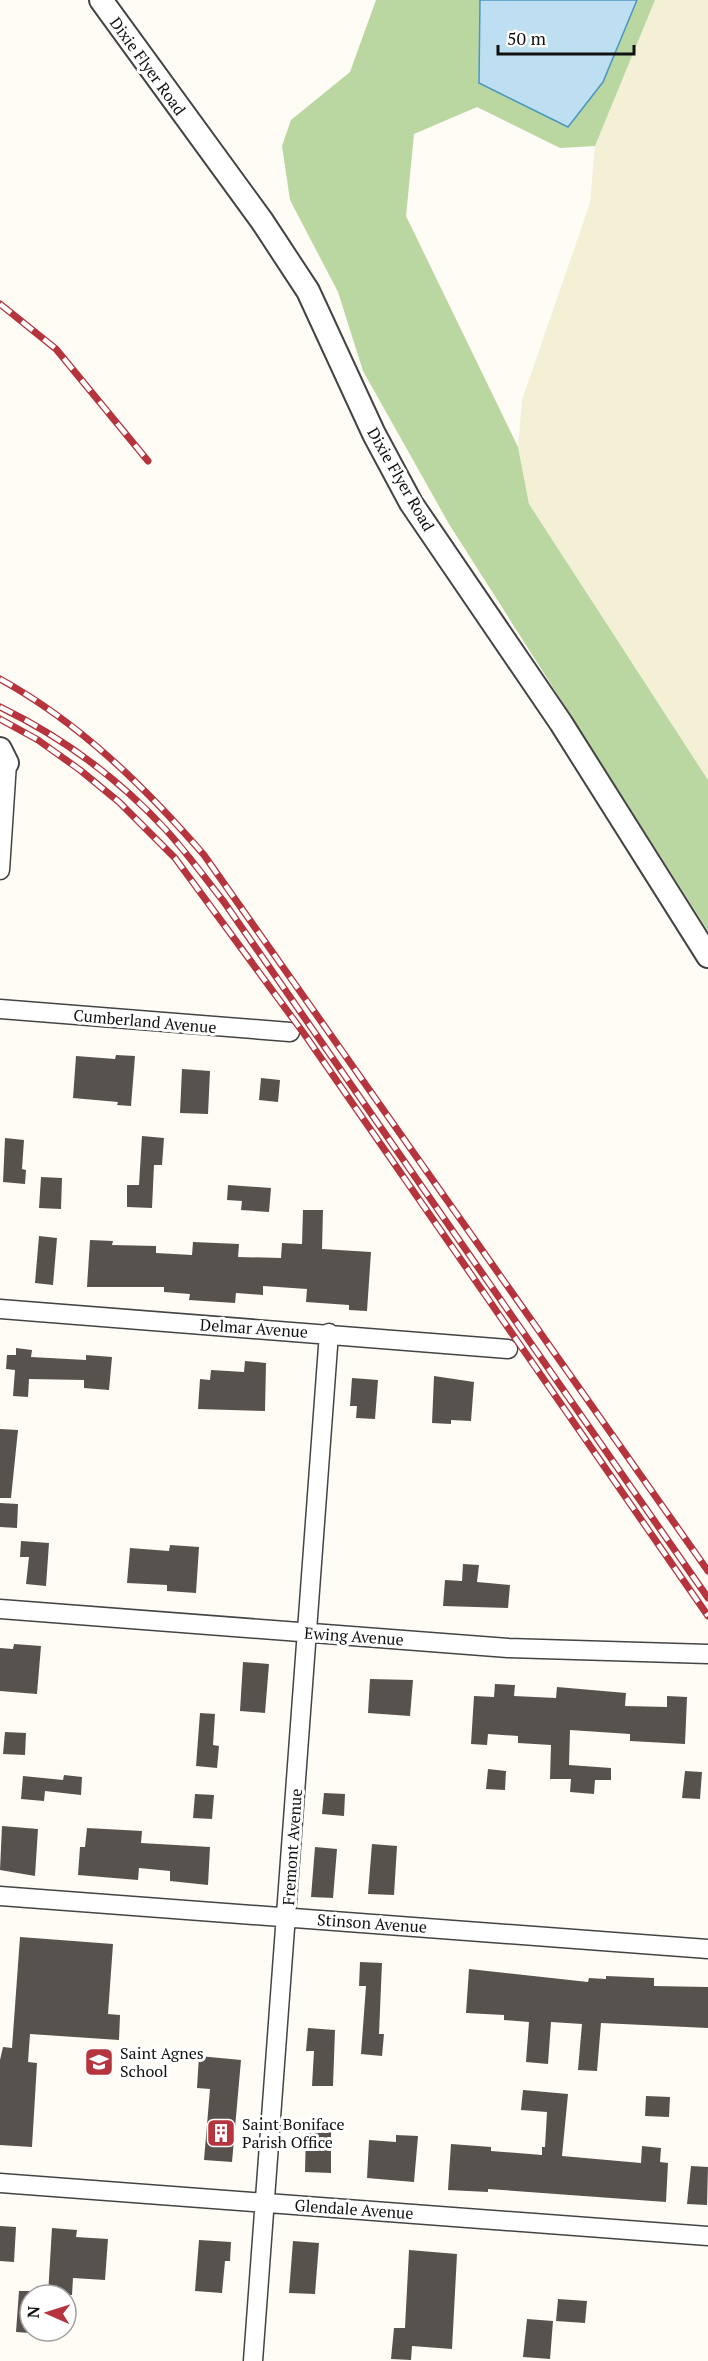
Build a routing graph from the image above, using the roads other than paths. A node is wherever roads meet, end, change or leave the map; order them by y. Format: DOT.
graph roads {
  1 [pos="101,0"];
  2 [pos="4,756"];
  3 [pos="0,870"];
  4 [pos="708,956"];
  5 [pos="0,1009"];
  6 [pos="290,1032"];
  7 [pos="0,1309"];
  8 [pos="329,1334"];
  9 [pos="508,1349"];
  10 [pos="0,1609"];
  11 [pos="308,1632"];
  12 [pos="708,1654"];
  13 [pos="0,1896"];
  14 [pos="287,1918"];
  15 [pos="708,1948"];
  16 [pos="0,2183"];
  17 [pos="266,2202"];
  18 [pos="708,2236"];
  19 [pos="253,2361"];
  1 -- 4 [label="street, Dixie Flyer Road"];
  2 -- 3 [label="street"];
  5 -- 6 [label="street, Cumberland Avenue"];
  7 -- 8 [label="street, Delmar Avenue"];
  8 -- 9 [label="street, Delmar Avenue"];
  8 -- 11 [label="street, Fremont Avenue"];
  10 -- 11 [label="street, Ewing Avenue"];
  11 -- 12 [label="street, Ewing Avenue"];
  11 -- 14 [label="street, Fremont Avenue"];
  13 -- 14 [label="street, Stinson Avenue"];
  14 -- 15 [label="street, Stinson Avenue"];
  14 -- 17 [label="street, Fremont Avenue"];
  16 -- 17 [label="street, Glendale Avenue"];
  17 -- 18 [label="street, Glendale Avenue"];
  17 -- 19 [label="street, Fremont Avenue"];
}
